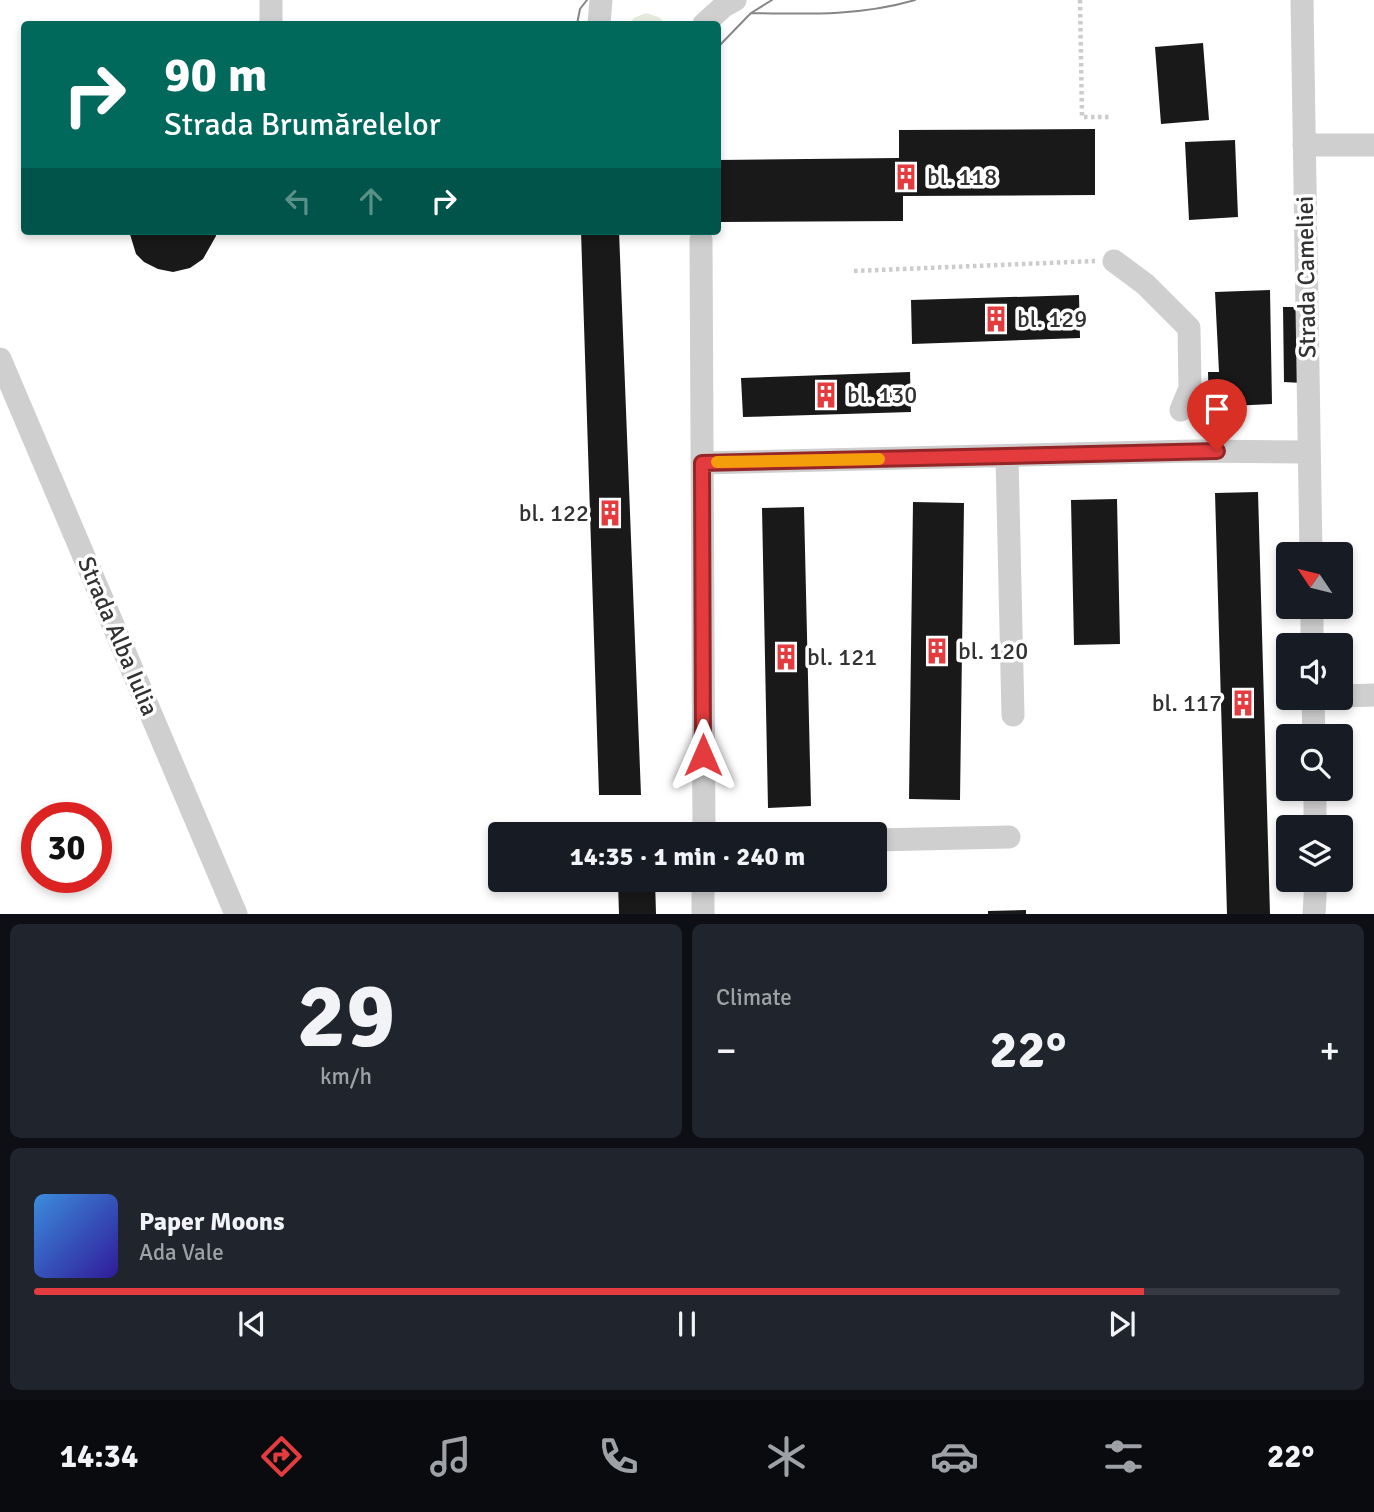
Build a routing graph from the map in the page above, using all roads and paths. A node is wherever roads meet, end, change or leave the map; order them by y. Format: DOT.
graph roads {
  1 [pos="271,0"];
  2 [pos="601,0"];
  3 [pos="735,0"];
  4 [pos="1080,0"];
  5 [pos="1302,0"];
  6 [pos="271,21"];
  7 [pos="599,21"];
  8 [pos="707,21"];
  9 [pos="1112,117"];
  10 [pos="1304,145"];
  11 [pos="1374,145"];
  12 [pos="701,240"];
  13 [pos="1114,261"];
  14 [pos="854,271"];
  15 [pos="0,359"];
  16 [pos="1181,410"];
  17 [pos="1309,452"];
  18 [pos="1007,457"];
  19 [pos="702,463"];
  20 [pos="1311,542"];
  21 [pos="1374,695"];
  22 [pos="1353,696"];
  23 [pos="1013,715"];
  24 [pos="704,822"];
  25 [pos="1009,837"];
  26 [pos="887,840"];
  27 [pos="703,892"];
  28 [pos="236,914"];
  29 [pos="703,914"];
  1 -- 6 [label="street"];
  2 -- 7 [label="street"];
  3 -- 8 [label="street"];
  4 -- 9 [label="path"];
  5 -- 10 [label="street, Strada Cameliei"];
  10 -- 11 [label="street"];
  10 -- 17 [label="street, Strada Cameliei"];
  12 -- 19 [label="street"];
  13 -- 14 [label="path"];
  13 -- 16 [label="street"];
  15 -- 28 [label="street, Strada Alba Iulia"];
  17 -- 18 [label="street"];
  17 -- 20 [label="street, Strada Cameliei"];
  18 -- 19 [label="street"];
  18 -- 23 [label="street"];
  19 -- 24 [label="street"];
  21 -- 22 [label="street"];
  25 -- 26 [label="street"];
  27 -- 29 [label="street"];
}
